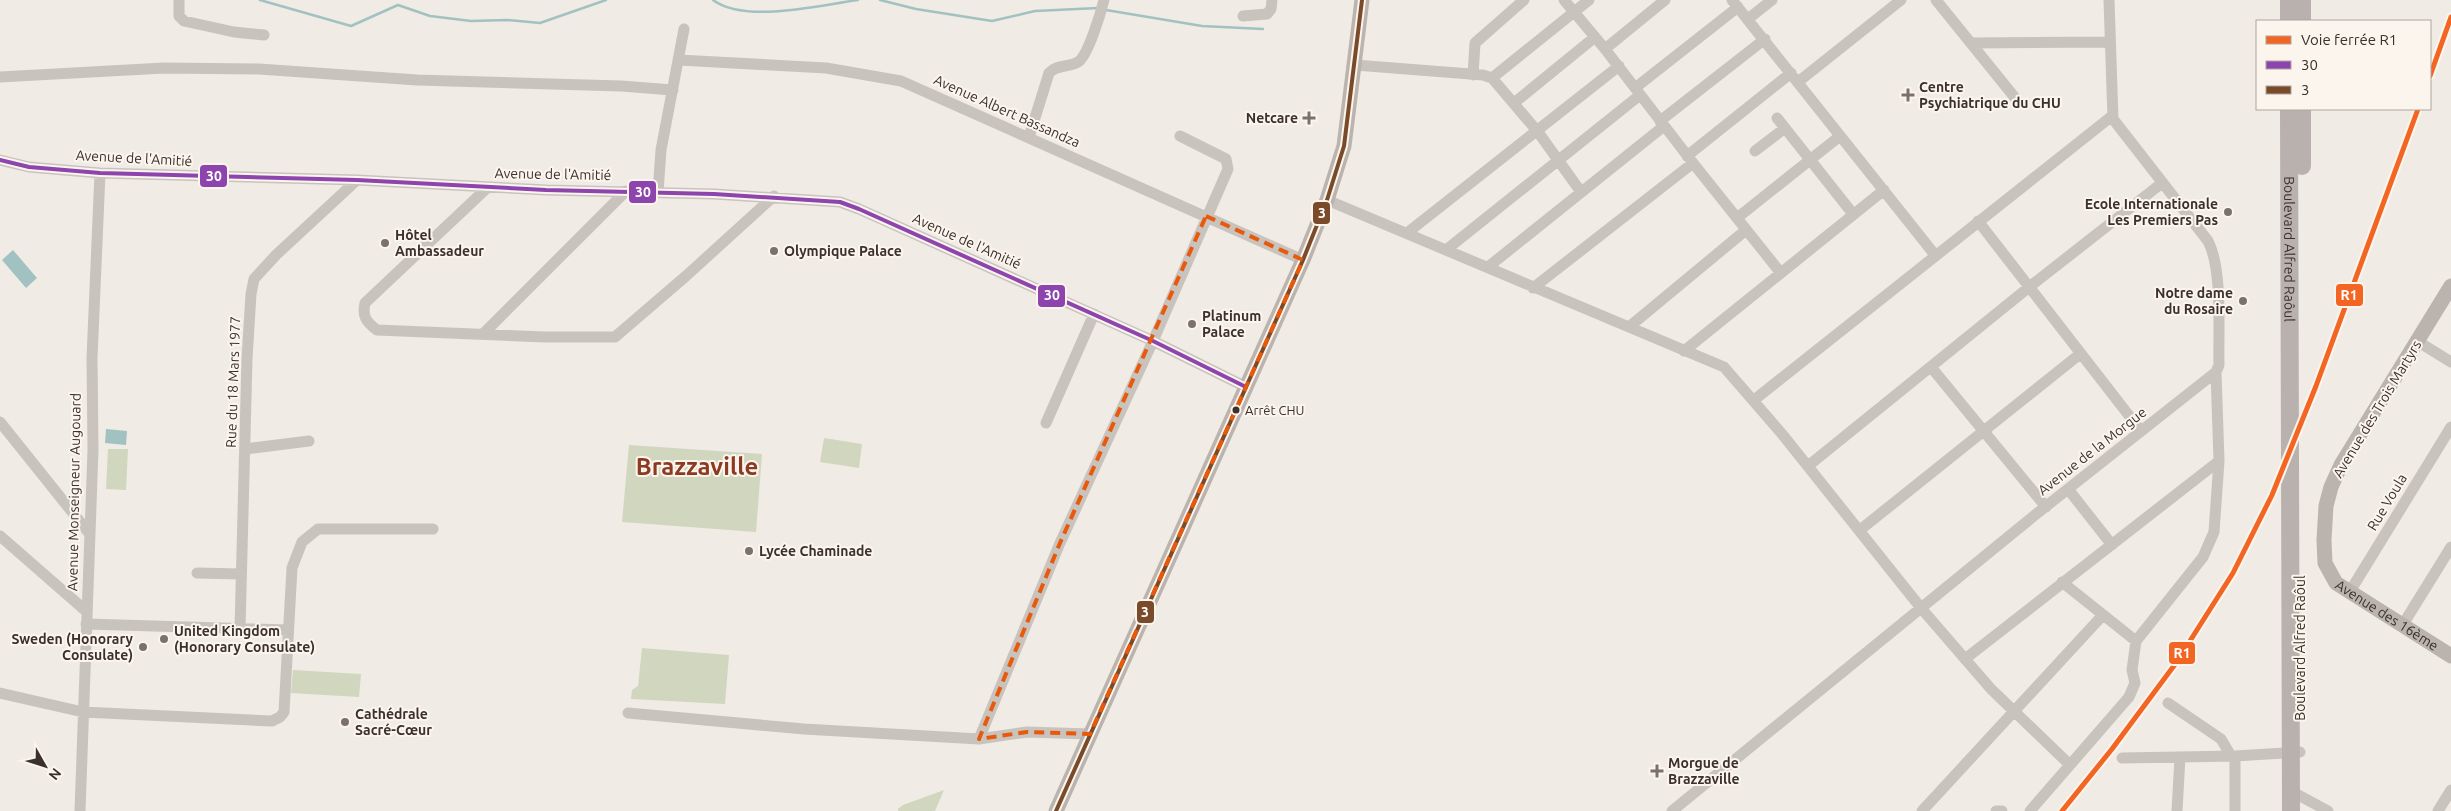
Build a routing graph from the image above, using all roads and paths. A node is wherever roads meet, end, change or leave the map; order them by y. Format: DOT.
graph roads {
  1 [pos="179,0"];
  2 [pos="1272,0"];
  3 [pos="1362,0"];
  4 [pos="1524,0"];
  5 [pos="1564,0"];
  6 [pos="1589,0"];
  7 [pos="1665,0"];
  8 [pos="1772,0"];
  9 [pos="1901,0"];
  10 [pos="1936,0"];
  11 [pos="2109,0"];
  12 [pos="2289,0"];
  13 [pos="2302,0"];
  14 [pos="1104,1"];
  15 [pos="1735,3"];
  16 [pos="1574,12"];
  17 [pos="1243,16"];
  18 [pos="1748,19"];
  19 [pos="2289,20"];
  20 [pos="2302,20"];
  21 [pos="684,29"];
  22 [pos="264,35"];
  23 [pos="1595,37"];
  24 [pos="1764,39"];
  25 [pos="2109,42"];
  26 [pos="1971,43"];
  27 [pos="1605,49"];
  28 [pos="679,60"];
  29 [pos="1355,65"];
  30 [pos="1619,66"];
  31 [pos="1791,73"];
  32 [pos="1473,75"];
  33 [pos="0,77"];
  34 [pos="1492,78"];
  35 [pos="1798,82"];
  36 [pos="673,90"];
  37 [pos="1638,91"];
  38 [pos="2016,100"];
  39 [pos="1514,103"];
  40 [pos="2289,110"];
  41 [pos="2302,110"];
  42 [pos="2112,116"];
  43 [pos="1777,118"];
  44 [pos="1662,123"];
  45 [pos="1785,128"];
  46 [pos="1538,132"];
  47 [pos="1180,136"];
  48 [pos="1840,136"];
  49 [pos="1029,137"];
  50 [pos="1755,151"];
  51 [pos="1810,159"];
  52 [pos="0,160"];
  53 [pos="1559,160"];
  54 [pos="1690,160"];
  55 [pos="100,173"];
  56 [pos="357,180"];
  57 [pos="2162,183"];
  58 [pos="488,187"];
  59 [pos="626,190"];
  60 [pos="1884,190"];
  61 [pos="658,192"];
  62 [pos="1581,192"];
  63 [pos="774,196"];
  64 [pos="1327,200"];
  65 [pos="1853,214"];
  66 [pos="1206,216"];
  67 [pos="1736,218"];
  68 [pos="1978,221"];
  69 [pos="1746,230"];
  70 [pos="1407,233"];
  71 [pos="1446,250"];
  72 [pos="1936,255"];
  73 [pos="1303,260"];
  74 [pos="1488,267"];
  75 [pos="1780,272"];
  76 [pos="2451,286"];
  77 [pos="1534,288"];
  78 [pos="2028,288"];
  79 [pos="1094,314"];
  80 [pos="1629,326"];
  81 [pos="483,334"];
  82 [pos="1153,341"];
  83 [pos="2417,341"];
  84 [pos="1684,351"];
  85 [pos="2080,354"];
  86 [pos="2451,362"];
  87 [pos="1931,367"];
  88 [pos="2216,372"];
  89 [pos="1246,387"];
  90 [pos="1754,400"];
  91 [pos="0,422"];
  92 [pos="1046,424"];
  93 [pos="2451,427"];
  94 [pos="1982,430"];
  95 [pos="2141,431"];
  96 [pos="309,441"];
  97 [pos="246,449"];
  98 [pos="2219,462"];
  99 [pos="1808,466"];
  100 [pos="2294,487"];
  101 [pos="2068,489"];
  102 [pos="2046,507"];
  103 [pos="433,529"];
  104 [pos="1860,530"];
  105 [pos="89,533"];
  106 [pos="0,536"];
  107 [pos="2324,540"];
  108 [pos="2112,545"];
  109 [pos="2451,547"];
  110 [pos="197,573"];
  111 [pos="241,574"];
  112 [pos="2062,582"];
  113 [pos="2349,594"];
  114 [pos="1921,608"];
  115 [pos="86,611"];
  116 [pos="2102,616"];
  117 [pos="86,624"];
  118 [pos="2402,626"];
  119 [pos="240,630"];
  120 [pos="288,630"];
  121 [pos="2136,641"];
  122 [pos="2451,656"];
  123 [pos="1965,659"];
  124 [pos="0,693"];
  125 [pos="2168,703"];
  126 [pos="83,712"];
  127 [pos="2014,712"];
  128 [pos="628,713"];
  129 [pos="1090,734"];
  130 [pos="979,739"];
  131 [pos="2295,752"];
  132 [pos="2233,756"];
  133 [pos="2180,757"];
  134 [pos="2122,758"];
  135 [pos="2070,766"];
  136 [pos="2451,790"];
  137 [pos="2297,799"];
  138 [pos="80,811"];
  139 [pos="1056,811"];
  140 [pos="1672,811"];
  141 [pos="1922,811"];
  142 [pos="1996,811"];
  143 [pos="2002,811"];
  144 [pos="2030,811"];
  145 [pos="2177,811"];
  146 [pos="2236,811"];
  147 [pos="2291,811"];
  148 [pos="2328,811"];
  149 [pos="2438,811"];
  1 -- 22 [label="street"];
  2 -- 17 [label="street"];
  3 -- 29 [label="main road"];
  4 -- 32 [label="street"];
  5 -- 16 [label="street"];
  6 -- 16 [label="street"];
  7 -- 27 [label="street"];
  8 -- 18 [label="street"];
  9 -- 35 [label="street"];
  10 -- 26 [label="street"];
  11 -- 25 [label="street"];
  12 -- 19 [label="main road"];
  13 -- 20 [label="main road"];
  14 -- 49 [label="street"];
  15 -- 18 [label="street"];
  15 -- 37 [label="street"];
  16 -- 23 [label="street"];
  16 -- 34 [label="street"];
  18 -- 24 [label="street"];
  21 -- 28 [label="street"];
  23 -- 27 [label="street"];
  23 -- 39 [label="street"];
  24 -- 31 [label="street"];
  24 -- 44 [label="street"];
  25 -- 26 [label="street"];
  25 -- 42 [label="street"];
  26 -- 38 [label="street"];
  27 -- 30 [label="street"];
  28 -- 36 [label="street"];
  28 -- 49 [label="street, Avenue Albert Bassandza"];
  29 -- 32 [label="street"];
  29 -- 64 [label="main road"];
  30 -- 37 [label="street"];
  30 -- 46 [label="street"];
  31 -- 35 [label="street"];
  31 -- 54 [label="street"];
  32 -- 34 [label="street"];
  33 -- 36 [label="street"];
  34 -- 39 [label="street"];
  35 -- 48 [label="street"];
  36 -- 61 [label="street"];
  37 -- 44 [label="street"];
  37 -- 53 [label="street"];
  39 -- 46 [label="street"];
  40 -- 100 [label="main road, Boulevard Alfred Raôul"];
  41 -- 100 [label="main road"];
  42 -- 57 [label="street"];
  42 -- 68 [label="street"];
  43 -- 45 [label="street"];
  44 -- 54 [label="street"];
  44 -- 62 [label="street"];
  45 -- 50 [label="street"];
  45 -- 51 [label="street"];
  46 -- 53 [label="street"];
  46 -- 70 [label="street"];
  47 -- 66 [label="street"];
  48 -- 51 [label="street"];
  48 -- 60 [label="street"];
  49 -- 66 [label="street, Avenue Albert Bassandza"];
  51 -- 65 [label="street"];
  51 -- 67 [label="street"];
  52 -- 55 [label="street, Avenue de l'Amitié"];
  53 -- 62 [label="street"];
  53 -- 71 [label="street"];
  54 -- 67 [label="street"];
  54 -- 77 [label="street"];
  55 -- 56 [label="street, Avenue de l'Amitié"];
  55 -- 105 [label="street, Avenue Monseigneur Augouard"];
  56 -- 58 [label="street, Avenue de l'Amitié"];
  56 -- 97 [label="street, Rue du 18 Mars 1977"];
  57 -- 78 [label="street"];
  57 -- 88 [label="street"];
  58 -- 59 [label="street, Avenue de l'Amitié"];
  58 -- 81 [label="street"];
  59 -- 61 [label="street, Avenue de l'Amitié"];
  59 -- 81 [label="street"];
  60 -- 65 [label="street"];
  60 -- 72 [label="street"];
  61 -- 63 [label="street, Avenue de l'Amitié"];
  62 -- 74 [label="street"];
  63 -- 79 [label="street, Avenue de l'Amitié"];
  63 -- 81 [label="street"];
  64 -- 70 [label="street"];
  64 -- 73 [label="main road"];
  65 -- 75 [label="street"];
  66 -- 73 [label="street, Avenue Albert Bassandza"];
  66 -- 82 [label="street"];
  67 -- 69 [label="street"];
  68 -- 72 [label="street"];
  68 -- 78 [label="street"];
  69 -- 75 [label="street"];
  69 -- 80 [label="street"];
  70 -- 71 [label="street"];
  71 -- 74 [label="street"];
  72 -- 90 [label="street"];
  73 -- 89 [label="main road"];
  74 -- 77 [label="street"];
  75 -- 84 [label="street"];
  76 -- 83 [label="main road, Avenue des Trois Martyrs"];
  77 -- 80 [label="street"];
  78 -- 85 [label="street"];
  78 -- 87 [label="street"];
  79 -- 82 [label="street, Avenue de l'Amitié"];
  79 -- 92 [label="street"];
  80 -- 84 [label="street"];
  82 -- 89 [label="street, Avenue de l'Amitié"];
  82 -- 130 [label="street"];
  83 -- 86 [label="street"];
  83 -- 107 [label="main road, Avenue des Trois Martyrs"];
  84 -- 90 [label="street"];
  85 -- 94 [label="street"];
  85 -- 95 [label="street"];
  87 -- 94 [label="street"];
  87 -- 99 [label="street"];
  88 -- 95 [label="street, Avenue de la Morgue"];
  88 -- 98 [label="street"];
  89 -- 129 [label="main road"];
  90 -- 99 [label="street"];
  91 -- 105 [label="street"];
  93 -- 113 [label="street, Rue Voula"];
  94 -- 102 [label="street"];
  94 -- 104 [label="street"];
  95 -- 101 [label="street, Avenue de la Morgue"];
  96 -- 97 [label="street"];
  97 -- 111 [label="street, Rue du 18 Mars 1977"];
  98 -- 108 [label="street"];
  98 -- 121 [label="street"];
  99 -- 104 [label="street"];
  100 -- 131 [label="main road, Boulevard Alfred Raôul"];
  101 -- 102 [label="street, Avenue de la Morgue"];
  101 -- 108 [label="street"];
  102 -- 114 [label="street, Avenue de la Morgue"];
  103 -- 120 [label="street"];
  104 -- 114 [label="street"];
  105 -- 115 [label="street, Avenue Monseigneur Augouard"];
  106 -- 115 [label="street"];
  107 -- 113 [label="main road, Avenue des 16ème"];
  108 -- 112 [label="street"];
  109 -- 118 [label="street"];
  110 -- 111 [label="street"];
  111 -- 119 [label="street, Rue du 18 Mars 1977"];
  112 -- 116 [label="street"];
  112 -- 123 [label="street"];
  113 -- 118 [label="main road, Avenue des 16ème"];
  114 -- 123 [label="street"];
  114 -- 140 [label="street, Avenue de la Morgue"];
  115 -- 117 [label="street, Avenue Monseigneur Augouard"];
  116 -- 121 [label="street"];
  116 -- 127 [label="street"];
  117 -- 119 [label="street"];
  117 -- 126 [label="street, Avenue Monseigneur Augouard"];
  118 -- 122 [label="main road, Avenue des 16ème"];
  119 -- 120 [label="street"];
  120 -- 126 [label="street"];
  121 -- 135 [label="street"];
  123 -- 127 [label="street"];
  124 -- 126 [label="street"];
  125 -- 132 [label="street"];
  126 -- 138 [label="street, Avenue Monseigneur Augouard"];
  127 -- 135 [label="street"];
  127 -- 141 [label="street"];
  128 -- 130 [label="street"];
  129 -- 130 [label="street"];
  129 -- 139 [label="main road"];
  131 -- 132 [label="street"];
  131 -- 137 [label="main road"];
  132 -- 133 [label="street"];
  132 -- 146 [label="street"];
  133 -- 134 [label="street"];
  133 -- 145 [label="street"];
  135 -- 144 [label="street"];
  136 -- 149 [label="street"];
  137 -- 147 [label="main road"];
  137 -- 148 [label="street"];
  142 -- 143 [label="street"];
}
